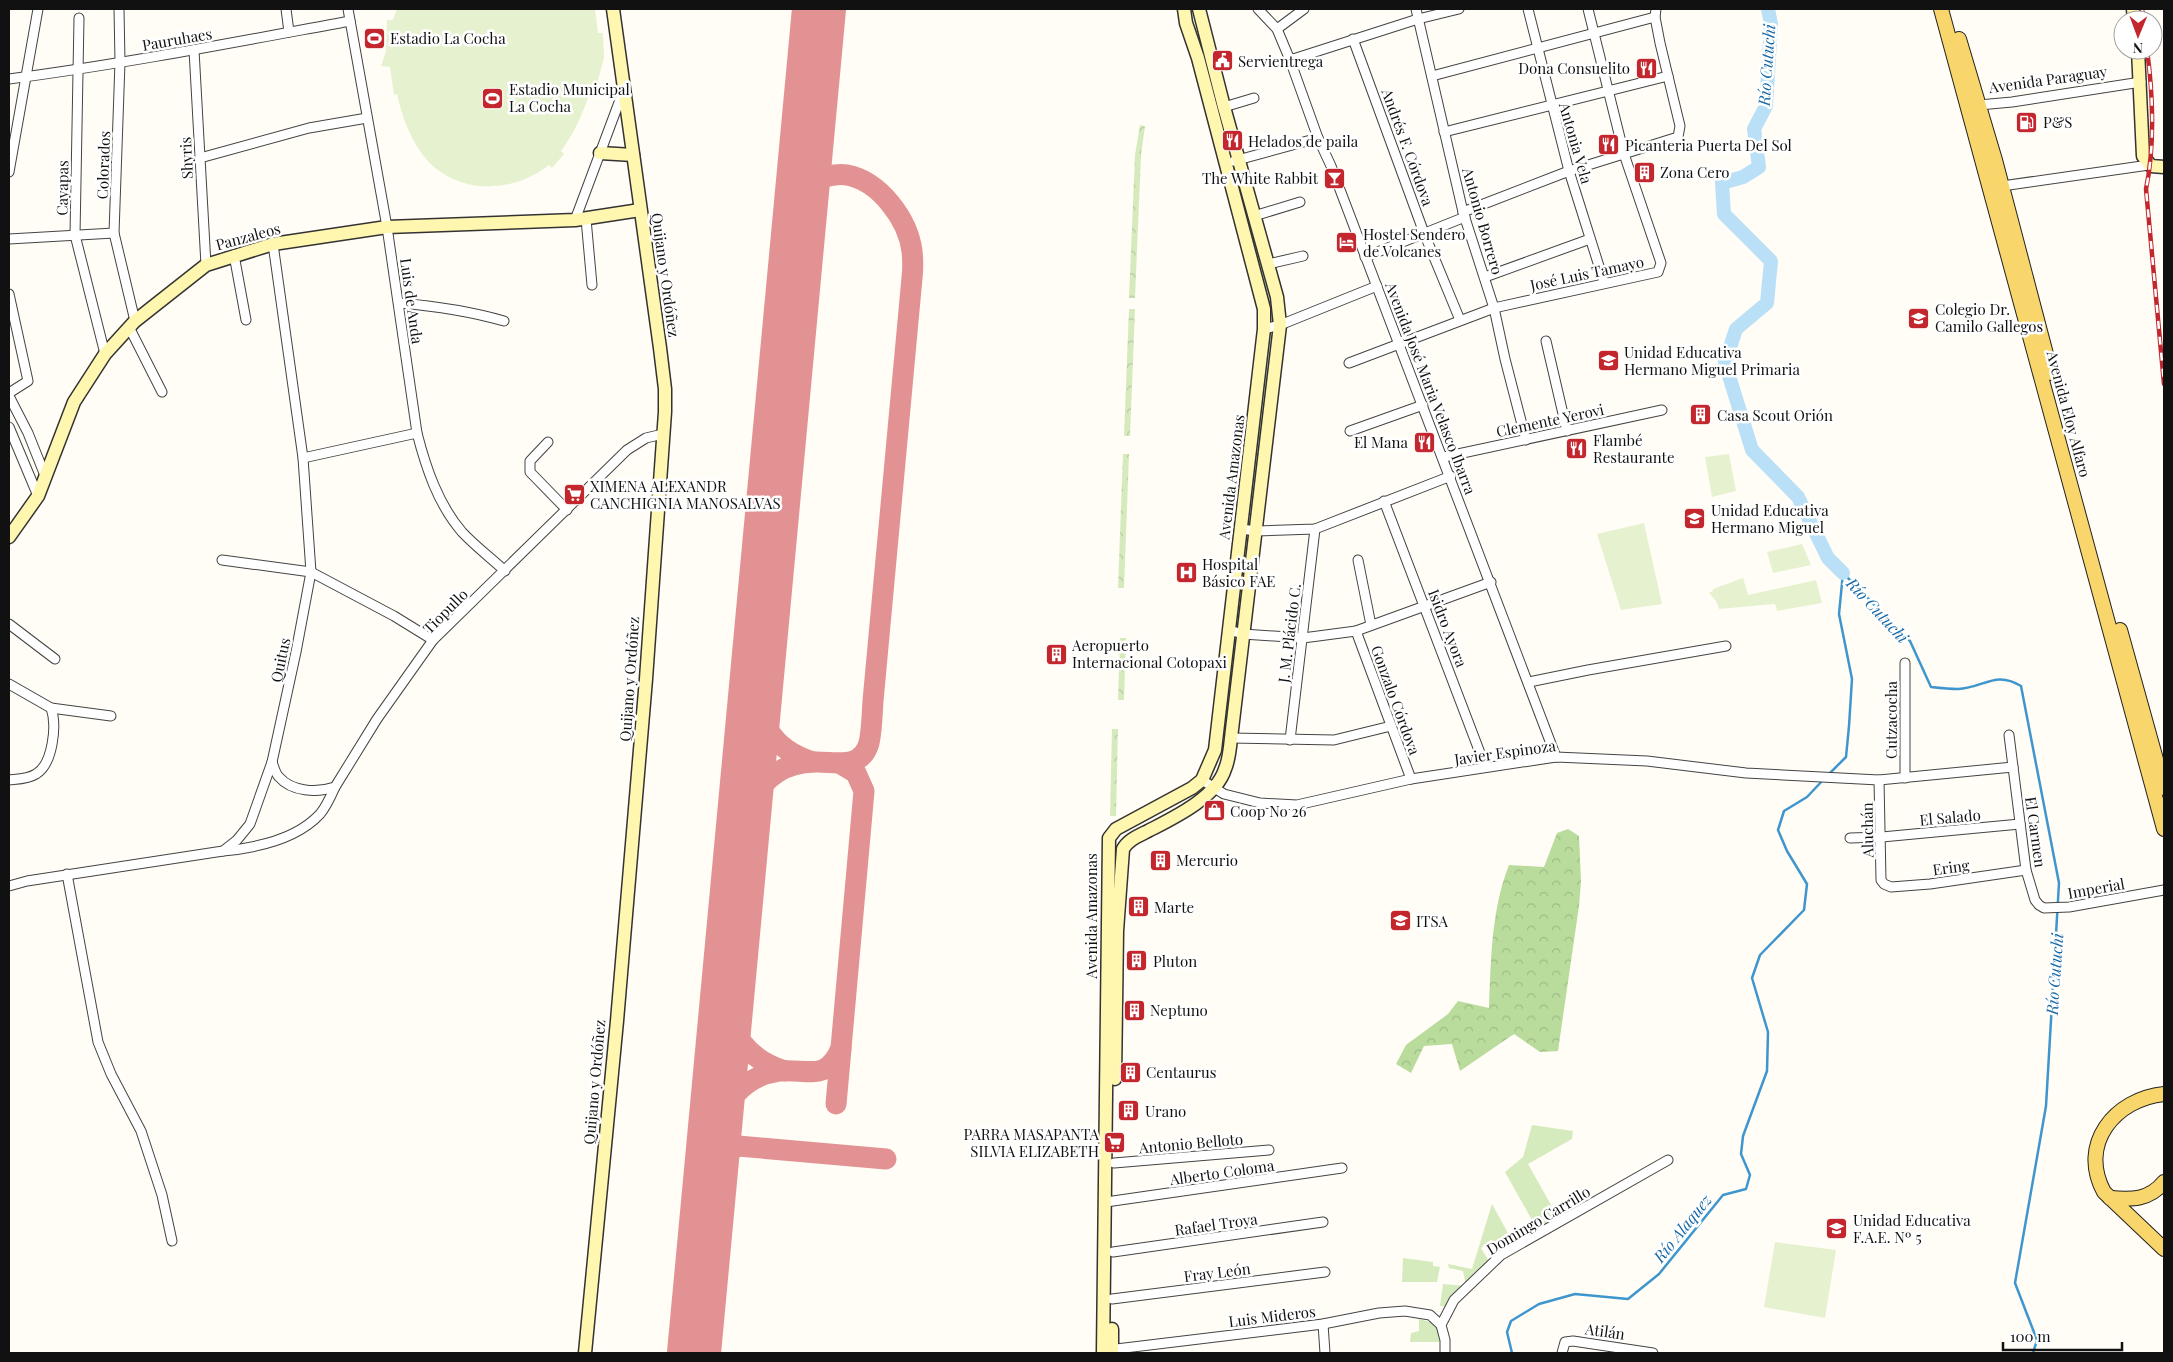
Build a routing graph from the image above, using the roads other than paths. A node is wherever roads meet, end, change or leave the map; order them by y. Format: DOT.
graph roads {
  1 [pos="38,9"];
  2 [pos="119,9"];
  3 [pos="286,9"];
  4 [pos="348,9"];
  5 [pos="613,9"];
  6 [pos="1184,9"];
  7 [pos="1199,9"];
  8 [pos="1258,9"];
  9 [pos="1304,9"];
  10 [pos="1416,9"];
  11 [pos="1459,9"];
  12 [pos="1528,9"];
  13 [pos="1588,9"];
  14 [pos="1941,9"];
  15 [pos="1950,9"];
  16 [pos="1655,13"];
  17 [pos="79,18"];
  18 [pos="1418,19"];
  19 [pos="350,21"];
  20 [pos="1277,29"];
  21 [pos="289,32"];
  22 [pos="1593,33"];
  23 [pos="1353,39"];
  24 [pos="1537,48"];
  25 [pos="194,50"];
  26 [pos="1290,60"];
  27 [pos="2139,60"];
  28 [pos="120,62"];
  29 [pos="77,70"];
  30 [pos="26,76"];
  31 [pos="1432,76"];
  32 [pos="1668,76"];
  33 [pos="9,79"];
  34 [pos="2141,82"];
  35 [pos="624,89"];
  36 [pos="1607,91"];
  37 [pos="1254,98"];
  38 [pos="1551,105"];
  39 [pos="1979,105"];
  40 [pos="1224,107"];
  41 [pos="367,118"];
  42 [pos="1444,132"];
  43 [pos="1318,138"];
  44 [pos="600,153"];
  45 [pos="1624,154"];
  46 [pos="633,155"];
  47 [pos="200,158"];
  48 [pos="1239,161"];
  49 [pos="1225,162"];
  50 [pos="2149,165"];
  51 [pos="2164,167"];
  52 [pos="1569,171"];
  53 [pos="9,172"];
  54 [pos="2002,186"];
  55 [pos="1300,202"];
  56 [pos="640,210"];
  57 [pos="1464,214"];
  58 [pos="1254,216"];
  59 [pos="581,219"];
  60 [pos="387,227"];
  61 [pos="114,233"];
  62 [pos="1424,233"];
  63 [pos="75,235"];
  64 [pos="9,239"];
  65 [pos="1590,239"];
  66 [pos="273,244"];
  67 [pos="234,255"];
  68 [pos="1304,256"];
  69 [pos="1365,257"];
  70 [pos="1268,264"];
  71 [pos="206,265"];
  72 [pos="1485,277"];
  73 [pos="1604,282"];
  74 [pos="592,286"];
  75 [pos="1377,286"];
  76 [pos="9,294"];
  77 [pos="399,303"];
  78 [pos="1494,308"];
  79 [pos="246,320"];
  80 [pos="1460,320"];
  81 [pos="504,321"];
  82 [pos="132,324"];
  83 [pos="1280,325"];
  84 [pos="1264,329"];
  85 [pos="1546,341"];
  86 [pos="1400,343"];
  87 [pos="105,354"];
  88 [pos="1349,364"];
  89 [pos="162,392"];
  90 [pos="9,395"];
  91 [pos="1423,405"];
  92 [pos="1662,410"];
  93 [pos="9,427"];
  94 [pos="1350,431"];
  95 [pos="1566,431"];
  96 [pos="417,433"];
  97 [pos="663,434"];
  98 [pos="1526,440"];
  99 [pos="548,442"];
  100 [pos="1444,457"];
  101 [pos="303,458"];
  102 [pos="1450,476"];
  103 [pos="46,478"];
  104 [pos="38,496"];
  105 [pos="1384,501"];
  106 [pos="567,510"];
  107 [pos="1241,529"];
  108 [pos="1316,529"];
  109 [pos="1256,531"];
  110 [pos="9,537"];
  111 [pos="222,560"];
  112 [pos="1358,560"];
  113 [pos="505,571"];
  114 [pos="311,572"];
  115 [pos="1491,582"];
  116 [pos="1425,606"];
  117 [pos="9,624"];
  118 [pos="1371,625"];
  119 [pos="1229,630"];
  120 [pos="1356,631"];
  121 [pos="1244,634"];
  122 [pos="1303,638"];
  123 [pos="433,640"];
  124 [pos="1726,646"];
  125 [pos="56,659"];
  126 [pos="1905,663"];
  127 [pos="1529,682"];
  128 [pos="9,684"];
  129 [pos="51,708"];
  130 [pos="111,716"];
  131 [pos="1391,726"];
  132 [pos="2009,735"];
  133 [pos="1231,738"];
  134 [pos="1290,740"];
  135 [pos="1556,757"];
  136 [pos="272,762"];
  137 [pos="1485,766"];
  138 [pos="2013,767"];
  139 [pos="1411,778"];
  140 [pos="1905,778"];
  141 [pos="9,780"];
  142 [pos="1202,780"];
  143 [pos="1876,780"];
  144 [pos="335,788"];
  145 [pos="2164,788"];
  146 [pos="1213,789"];
  147 [pos="1128,823"];
  148 [pos="2020,824"];
  149 [pos="2164,829"];
  150 [pos="1138,836"];
  151 [pos="1882,837"];
  152 [pos="1850,838"];
  153 [pos="223,851"];
  154 [pos="2026,870"];
  155 [pos="68,874"];
  156 [pos="1881,880"];
  157 [pos="9,886"];
  158 [pos="2164,890"];
  159 [pos="2035,900"];
  160 [pos="1111,1036"];
  161 [pos="2158,1098"];
  162 [pos="1270,1150"];
  163 [pos="1668,1160"];
  164 [pos="1114,1162"];
  165 [pos="1342,1168"];
  166 [pos="2164,1182"];
  167 [pos="2110,1198"];
  168 [pos="1110,1202"];
  169 [pos="1324,1222"];
  170 [pos="172,1241"];
  171 [pos="2164,1249"];
  172 [pos="1113,1252"];
  173 [pos="1326,1272"];
  174 [pos="1112,1298"];
  175 [pos="1323,1324"];
  176 [pos="1441,1325"];
  177 [pos="1611,1349"];
  178 [pos="1107,1351"];
  179 [pos="585,1353"];
  180 [pos="1325,1353"];
  181 [pos="1445,1353"];
  182 [pos="1562,1353"];
  183 [pos="1654,1353"];
  1 -- 30 [label="street"];
  2 -- 28 [label="street, Colorados"];
  3 -- 21 [label="street"];
  4 -- 19 [label="street, Luis de Anda"];
  5 -- 35 [label="main road, Quijano y Ordóñez"];
  6 -- 49 [label="main road, Avenida Amazonas"];
  7 -- 40 [label="main road, Avenida Amazonas"];
  8 -- 20 [label="street, Avenida José Maria Velasco Ibarra"];
  9 -- 20 [label="street"];
  10 -- 18 [label="street, Antonio Borrero"];
  11 -- 18 [label="street"];
  12 -- 24 [label="street, Antonia Vela"];
  13 -- 22 [label="street, José Luis Tamayo"];
  14 -- 149 [label="main road, Avenida Eloy Alfaro"];
  15 -- 39 [label="main road, Avenida Eloy Alfaro"];
  16 -- 22 [label="street"];
  16 -- 32 [label="street"];
  17 -- 29 [label="street, Cayapas"];
  18 -- 23 [label="street"];
  18 -- 31 [label="street, Antonio Borrero"];
  19 -- 21 [label="street, Pauruhaes"];
  19 -- 41 [label="street, Luis de Anda"];
  20 -- 26 [label="street, Avenida José Maria Velasco Ibarra"];
  21 -- 25 [label="street, Pauruhaes"];
  22 -- 24 [label="street"];
  22 -- 36 [label="street, José Luis Tamayo"];
  23 -- 26 [label="street"];
  23 -- 62 [label="street, Andrés F. Córdova"];
  24 -- 31 [label="street"];
  24 -- 38 [label="street, Antonia Vela"];
  25 -- 28 [label="street, Pauruhaes"];
  25 -- 47 [label="street, Shyris"];
  26 -- 43 [label="street, Avenida José Maria Velasco Ibarra"];
  27 -- 34 [label="main road"];
  28 -- 29 [label="street, Pauruhaes"];
  28 -- 61 [label="street, Colorados"];
  29 -- 30 [label="street, Pauruhaes"];
  29 -- 63 [label="street, Cayapas"];
  30 -- 33 [label="street, Pauruhaes"];
  30 -- 53 [label="street"];
  31 -- 42 [label="street, Antonio Borrero"];
  32 -- 36 [label="street"];
  32 -- 45 [label="street"];
  34 -- 39 [label="street, Avenida Paraguay"];
  34 -- 50 [label="main road"];
  35 -- 44 [label="street"];
  35 -- 46 [label="main road, Quijano y Ordóñez"];
  36 -- 38 [label="street"];
  36 -- 45 [label="street, José Luis Tamayo"];
  37 -- 40 [label="street"];
  38 -- 42 [label="street"];
  38 -- 52 [label="street, Antonia Vela"];
  39 -- 54 [label="main road, Avenida Eloy Alfaro"];
  40 -- 48 [label="main road, Avenida Amazonas"];
  41 -- 47 [label="street"];
  41 -- 60 [label="street, Luis de Anda"];
  42 -- 57 [label="street, Antonio Borrero"];
  43 -- 48 [label="street"];
  43 -- 69 [label="street, Avenida José Maria Velasco Ibarra"];
  44 -- 46 [label="main road"];
  44 -- 59 [label="street"];
  45 -- 52 [label="street"];
  45 -- 73 [label="street, José Luis Tamayo"];
  46 -- 56 [label="main road, Quijano y Ordóñez"];
  47 -- 71 [label="street, Shyris"];
  48 -- 49 [label="street"];
  48 -- 58 [label="main road, Avenida Amazonas"];
  49 -- 84 [label="main road, Avenida Amazonas"];
  50 -- 51 [label="main road"];
  50 -- 54 [label="street"];
  52 -- 57 [label="street"];
  52 -- 65 [label="street, Antonia Vela"];
  54 -- 145 [label="main road, Avenida Eloy Alfaro"];
  55 -- 58 [label="street"];
  56 -- 59 [label="main road, Panzaleos"];
  56 -- 97 [label="main road, Quijano y Ordóñez"];
  57 -- 62 [label="street"];
  57 -- 72 [label="street, Antonio Borrero"];
  58 -- 70 [label="main road, Avenida Amazonas"];
  59 -- 60 [label="main road, Panzaleos"];
  59 -- 74 [label="street"];
  60 -- 66 [label="main road, Panzaleos"];
  60 -- 77 [label="street, Luis de Anda"];
  61 -- 63 [label="street"];
  61 -- 82 [label="street, Colorados"];
  62 -- 69 [label="street"];
  62 -- 80 [label="street, Andrés F. Córdova"];
  63 -- 64 [label="street"];
  63 -- 87 [label="street, Cayapas"];
  65 -- 72 [label="street"];
  65 -- 73 [label="street, Antonia Vela"];
  66 -- 67 [label="main road, Panzaleos"];
  66 -- 101 [label="street, Quitus"];
  67 -- 71 [label="main road, Panzaleos"];
  67 -- 79 [label="street"];
  68 -- 70 [label="street"];
  69 -- 75 [label="street, Avenida José Maria Velasco Ibarra"];
  70 -- 83 [label="main road, Avenida Amazonas"];
  71 -- 82 [label="main road, Panzaleos"];
  72 -- 78 [label="street, Antonio Borrero"];
  73 -- 78 [label="street, José Luis Tamayo"];
  75 -- 83 [label="street"];
  75 -- 86 [label="street, Avenida José Maria Velasco Ibarra"];
  76 -- 90 [label="street"];
  77 -- 81 [label="street"];
  77 -- 96 [label="street, Luis de Anda"];
  78 -- 80 [label="street, José Luis Tamayo"];
  78 -- 98 [label="street, Antonio Borrero"];
  80 -- 86 [label="street, José Luis Tamayo"];
  82 -- 87 [label="main road, Panzaleos"];
  82 -- 89 [label="street, Colorados"];
  83 -- 84 [label="street"];
  83 -- 109 [label="main road, Avenida Amazonas"];
  84 -- 107 [label="main road, Avenida Amazonas"];
  85 -- 95 [label="street"];
  86 -- 88 [label="street, José Luis Tamayo"];
  86 -- 91 [label="street, Avenida José Maria Velasco Ibarra"];
  87 -- 103 [label="main road, Panzaleos"];
  90 -- 103 [label="street"];
  91 -- 94 [label="street"];
  91 -- 100 [label="street, Avenida José Maria Velasco Ibarra"];
  92 -- 95 [label="street, Clemente Yerovi"];
  93 -- 104 [label="street"];
  95 -- 98 [label="street, Clemente Yerovi"];
  96 -- 101 [label="street"];
  96 -- 113 [label="street, Luis de Anda"];
  97 -- 106 [label="street, Tiopullo"];
  97 -- 179 [label="main road, Quijano y Ordóñez"];
  98 -- 100 [label="street, Clemente Yerovi"];
  99 -- 106 [label="street"];
  100 -- 102 [label="street, Avenida José Maria Velasco Ibarra"];
  101 -- 114 [label="street, Quitus"];
  102 -- 105 [label="street"];
  102 -- 115 [label="street, Avenida José Maria Velasco Ibarra"];
  103 -- 104 [label="main road, Panzaleos"];
  104 -- 110 [label="main road, Panzaleos"];
  105 -- 108 [label="street"];
  105 -- 116 [label="street, Isidro Ayora"];
  106 -- 113 [label="street, Tiopullo"];
  107 -- 109 [label="street"];
  107 -- 119 [label="main road, Avenida Amazonas"];
  108 -- 109 [label="street"];
  108 -- 122 [label="street, J. M. Plácido C."];
  109 -- 121 [label="main road, Avenida Amazonas"];
  111 -- 114 [label="street"];
  112 -- 118 [label="street"];
  113 -- 123 [label="street, Tiopullo"];
  114 -- 123 [label="street"];
  114 -- 136 [label="street, Quitus"];
  115 -- 116 [label="street"];
  115 -- 127 [label="street, Avenida José Maria Velasco Ibarra"];
  116 -- 118 [label="street"];
  116 -- 137 [label="street, Isidro Ayora"];
  117 -- 125 [label="street"];
  118 -- 120 [label="street"];
  119 -- 121 [label="street"];
  119 -- 142 [label="main road, Avenida Amazonas"];
  120 -- 122 [label="street"];
  120 -- 131 [label="street, Gonzalo Córdova"];
  121 -- 122 [label="street"];
  121 -- 133 [label="main road, Avenida Amazonas"];
  122 -- 134 [label="street, J. M. Plácido C."];
  123 -- 144 [label="street, Tiopullo"];
  124 -- 127 [label="street"];
  126 -- 140 [label="street, Cutzacocha"];
  127 -- 135 [label="street, Avenida José Maria Velasco Ibarra"];
  128 -- 129 [label="street"];
  129 -- 130 [label="street"];
  129 -- 141 [label="street"];
  131 -- 134 [label="street"];
  131 -- 139 [label="street, Gonzalo Córdova"];
  132 -- 138 [label="street, El Carmen"];
  133 -- 134 [label="street"];
  133 -- 146 [label="main road, Avenida Amazonas"];
  135 -- 137 [label="street, Javier Espinoza"];
  135 -- 143 [label="street, Javier Espinoza"];
  136 -- 144 [label="street"];
  136 -- 153 [label="street, Quitus"];
  137 -- 139 [label="street, Javier Espinoza"];
  138 -- 140 [label="street"];
  138 -- 148 [label="street, El Carmen"];
  139 -- 146 [label="street, Javier Espinoza"];
  140 -- 143 [label="street"];
  142 -- 146 [label="street, Javier Espinoza"];
  142 -- 147 [label="main road, Avenida Amazonas"];
  143 -- 151 [label="street, Aluchán"];
  144 -- 153 [label="street, Tiopullo"];
  146 -- 150 [label="main road, Avenida Amazonas"];
  147 -- 150 [label="main road"];
  147 -- 160 [label="main road, Avenida Amazonas"];
  148 -- 151 [label="street, El Salado"];
  148 -- 154 [label="street, El Carmen"];
  150 -- 160 [label="main road, Avenida Amazonas"];
  151 -- 152 [label="street, El Salado"];
  151 -- 156 [label="street, Aluchán"];
  153 -- 155 [label="street"];
  154 -- 156 [label="street, Ering"];
  154 -- 159 [label="street, El Carmen"];
  155 -- 157 [label="street"];
  155 -- 170 [label="street"];
  158 -- 159 [label="street, Imperial"];
  160 -- 164 [label="main road, Avenida Amazonas"];
  160 -- 168 [label="main road, Avenida Amazonas"];
  161 -- 167 [label="main road"];
  162 -- 164 [label="street, Antonio Belloto"];
  163 -- 176 [label="street, Domingo Carrillo"];
  164 -- 168 [label="main road, Avenida Amazonas"];
  165 -- 168 [label="street, Alberto Coloma"];
  166 -- 167 [label="main road"];
  167 -- 171 [label="main road"];
  168 -- 172 [label="main road, Avenida Amazonas"];
  168 -- 178 [label="main road, Avenida Amazonas"];
  169 -- 172 [label="street, Rafael Troya"];
  172 -- 174 [label="main road, Avenida Amazonas"];
  173 -- 174 [label="street, Fray León"];
  174 -- 178 [label="main road, Avenida Amazonas"];
  175 -- 176 [label="street, Luis Mideros"];
  175 -- 178 [label="street, Luis Mideros"];
  175 -- 180 [label="street"];
  176 -- 181 [label="street"];
  177 -- 182 [label="street, Atilán"];
  177 -- 183 [label="street, Atilán"];
}
